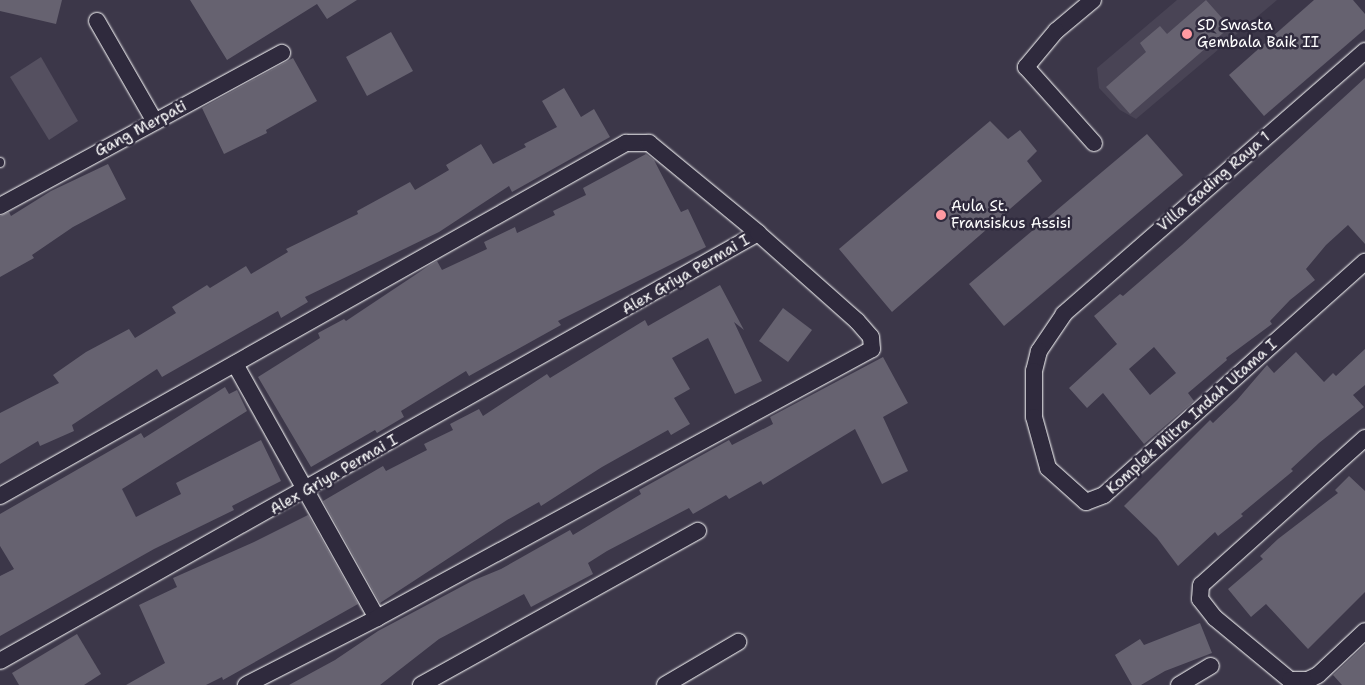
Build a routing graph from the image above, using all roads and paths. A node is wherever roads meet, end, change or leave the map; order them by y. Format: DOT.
graph roads {
  1 [pos="1093,0"];
  2 [pos="97,21"];
  3 [pos="1365,51"];
  4 [pos="282,53"];
  5 [pos="155,122"];
  6 [pos="1094,143"];
  7 [pos="0,206"];
  8 [pos="758,233"];
  9 [pos="1365,262"];
  10 [pos="1064,314"];
  11 [pos="235,364"];
  12 [pos="1365,438"];
  13 [pos="305,492"];
  14 [pos="0,496"];
  15 [pos="698,531"];
  16 [pos="377,618"];
  17 [pos="1365,631"];
  18 [pos="738,642"];
  19 [pos="0,661"];
  20 [pos="1212,666"];
  21 [pos="246,685"];
  22 [pos="421,685"];
  23 [pos="665,685"];
  24 [pos="1179,685"];
  1 -- 6 [label="street"];
  2 -- 5 [label="street"];
  3 -- 10 [label="street, Villa Gading Raya 1"];
  4 -- 5 [label="street, Gang Merpati"];
  5 -- 7 [label="street, Gang Merpati"];
  8 -- 11 [label="street, Alex Griya Permai I"];
  8 -- 13 [label="street, Alex Griya Permai I"];
  8 -- 16 [label="street"];
  9 -- 10 [label="street, Komplek Mitra Indah Utama I"];
  11 -- 13 [label="street"];
  11 -- 14 [label="street, Alex Griya Permai I"];
  12 -- 17 [label="street"];
  13 -- 16 [label="street"];
  13 -- 19 [label="street, Alex Griya Permai I"];
  15 -- 22 [label="street"];
  16 -- 21 [label="street"];
  18 -- 23 [label="street"];
  20 -- 24 [label="street"];
}
